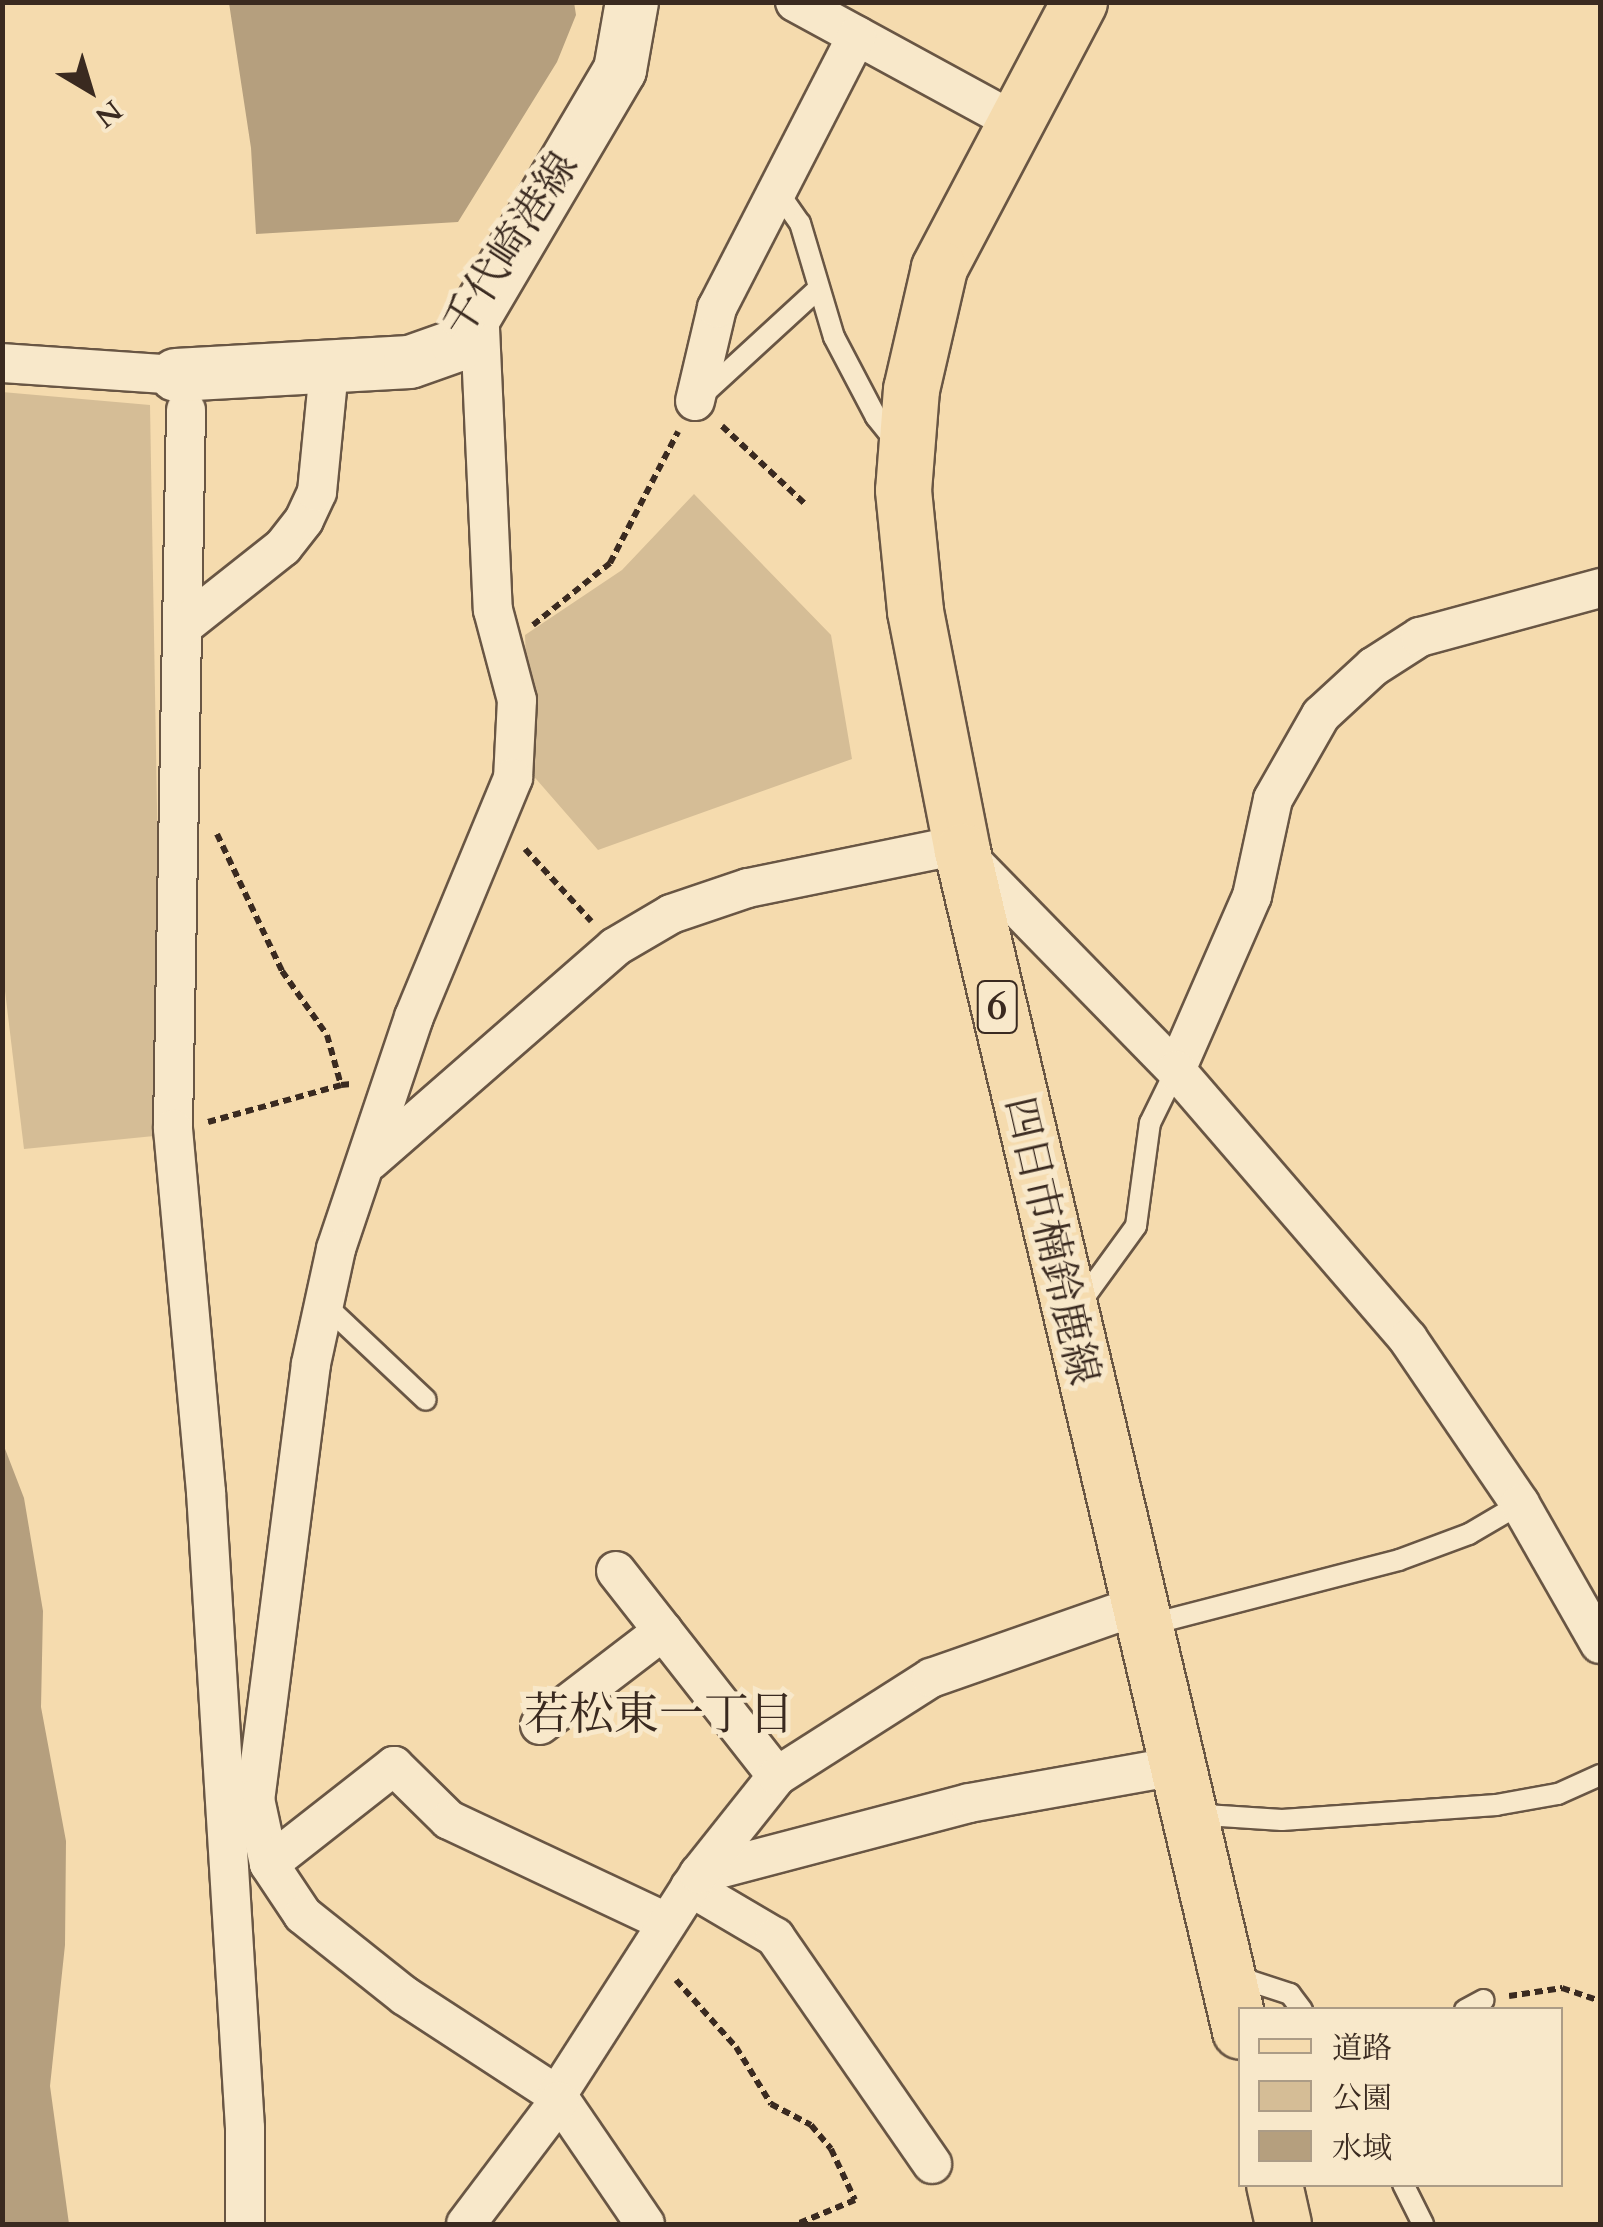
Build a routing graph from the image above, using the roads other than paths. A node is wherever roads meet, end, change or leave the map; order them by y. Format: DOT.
graph roads {
  1 [pos="632,2"];
  2 [pos="795,2"];
  3 [pos="1079,2"];
  4 [pos="857,23"];
  5 [pos="1014,122"];
  6 [pos="778,192"];
  7 [pos="816,291"];
  8 [pos="480,306"];
  9 [pos="2,363"];
  10 [pos="329,369"];
  11 [pos="181,393"];
  12 [pos="695,401"];
  13 [pos="906,453"];
  14 [pos="1600,588"];
  15 [pos="182,627"];
  16 [pos="962,851"];
  17 [pos="1176,1070"];
  18 [pos="368,1163"];
  19 [pos="323,1303"];
  20 [pos="1067,1317"];
  21 [pos="426,1400"];
  22 [pos="1520,1504"];
  23 [pos="616,1570"];
  24 [pos="1142,1616"];
  25 [pos="663,1631"];
  26 [pos="1600,1644"];
  27 [pos="540,1725"];
  28 [pos="1600,1774"];
  29 [pos="777,1776"];
  30 [pos="1182,1790"];
  31 [pos="269,1864"];
  32 [pos="694,1880"];
  33 [pos="656,1936"];
  34 [pos="1228,1974"];
  35 [pos="1300,2007"];
  36 [pos="1238,2022"];
  37 [pos="558,2098"];
  38 [pos="932,2164"];
  39 [pos="1275,2187"];
  40 [pos="1404,2187"];
  41 [pos="245,2224"];
  42 [pos="466,2224"];
  43 [pos="645,2224"];
  44 [pos="1283,2224"];
  45 [pos="1423,2224"];
  1 -- 8 [label="main road, 千代崎港線"];
  2 -- 4 [label="street"];
  3 -- 5 [label="main road, 四日市楠鈴鹿線 / 6"];
  4 -- 5 [label="street"];
  4 -- 6 [label="street"];
  5 -- 13 [label="main road, 四日市楠鈴鹿線 / 6"];
  6 -- 7 [label="lane"];
  6 -- 12 [label="street"];
  7 -- 12 [label="lane"];
  7 -- 13 [label="lane"];
  8 -- 10 [label="main road, 千代崎港線"];
  8 -- 18 [label="street"];
  9 -- 11 [label="street"];
  10 -- 11 [label="main road, 千代崎港線"];
  10 -- 15 [label="street"];
  11 -- 15 [label="street"];
  13 -- 16 [label="main road, 四日市楠鈴鹿線 / 6"];
  14 -- 17 [label="street"];
  15 -- 41 [label="street"];
  16 -- 17 [label="street"];
  16 -- 18 [label="street"];
  16 -- 20 [label="main road, 四日市楠鈴鹿線 / 6"];
  17 -- 20 [label="lane"];
  17 -- 22 [label="street"];
  18 -- 19 [label="street"];
  19 -- 21 [label="lane"];
  19 -- 31 [label="street"];
  20 -- 24 [label="main road, 四日市楠鈴鹿線 / 6"];
  22 -- 24 [label="lane"];
  22 -- 26 [label="street"];
  23 -- 25 [label="street"];
  24 -- 29 [label="street"];
  24 -- 30 [label="main road, 四日市楠鈴鹿線 / 6"];
  25 -- 27 [label="street"];
  25 -- 29 [label="street"];
  28 -- 30 [label="lane"];
  29 -- 32 [label="street"];
  30 -- 32 [label="street"];
  30 -- 34 [label="main road, 四日市楠鈴鹿線 / 6"];
  31 -- 33 [label="street"];
  31 -- 37 [label="street"];
  32 -- 33 [label="street"];
  32 -- 38 [label="street"];
  33 -- 37 [label="street"];
  34 -- 35 [label="lane"];
  34 -- 36 [label="main road, 四日市楠鈴鹿線 / 6"];
  37 -- 42 [label="street"];
  37 -- 43 [label="street"];
  39 -- 44 [label="main road"];
  40 -- 45 [label="lane"];
}
